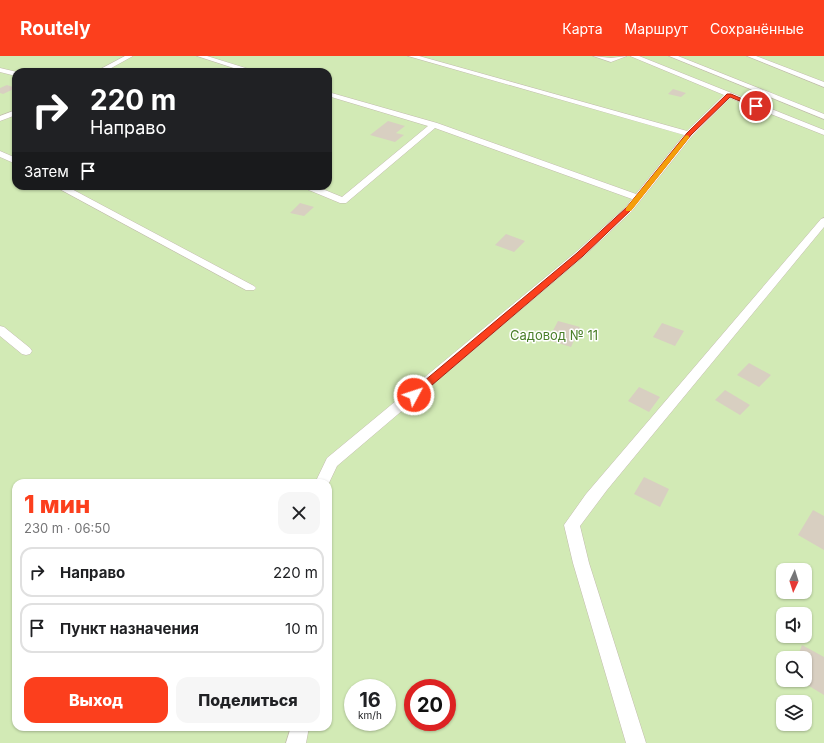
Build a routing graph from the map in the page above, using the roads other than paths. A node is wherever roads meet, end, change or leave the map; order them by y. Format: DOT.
graph roads {
  1 [pos="130,56"];
  2 [pos="200,56"];
  3 [pos="411,56"];
  4 [pos="596,56"];
  5 [pos="624,56"];
  6 [pos="633,56"];
  7 [pos="672,56"];
  8 [pos="750,56"];
  9 [pos="107,68"];
  10 [pos="240,68"];
  11 [pos="0,70"];
  12 [pos="12,73"];
  13 [pos="824,85"];
  14 [pos="332,95"];
  15 [pos="729,95"];
  16 [pos="12,114"];
  17 [pos="824,116"];
  18 [pos="0,119"];
  19 [pos="434,125"];
  20 [pos="824,133"];
  21 [pos="689,134"];
  22 [pos="0,154"];
  23 [pos="12,159"];
  24 [pos="66,190"];
  25 [pos="317,190"];
  26 [pos="637,198"];
  27 [pos="824,221"];
  28 [pos="250,288"];
  29 [pos="0,330"];
  30 [pos="26,352"];
  31 [pos="324,479"];
  32 [pos="299,731"];
  33 [pos="296,743"];
  34 [pos="636,743"];
  1 -- 9 [label="lane"];
  2 -- 10 [label="lane"];
  3 -- 21 [label="lane"];
  4 -- 5 [label="lane"];
  6 -- 15 [label="lane"];
  7 -- 17 [label="lane"];
  8 -- 13 [label="lane"];
  11 -- 12 [label="lane"];
  14 -- 19 [label="lane"];
  15 -- 20 [label="lane"];
  15 -- 21 [label="lane"];
  16 -- 18 [label="lane"];
  19 -- 25 [label="lane"];
  19 -- 26 [label="lane"];
  21 -- 26 [label="lane"];
  22 -- 23 [label="lane"];
  24 -- 28 [label="lane"];
  26 -- 31 [label="lane"];
  27 -- 34 [label="lane"];
  29 -- 30 [label="lane"];
  32 -- 33 [label="lane"];
}
